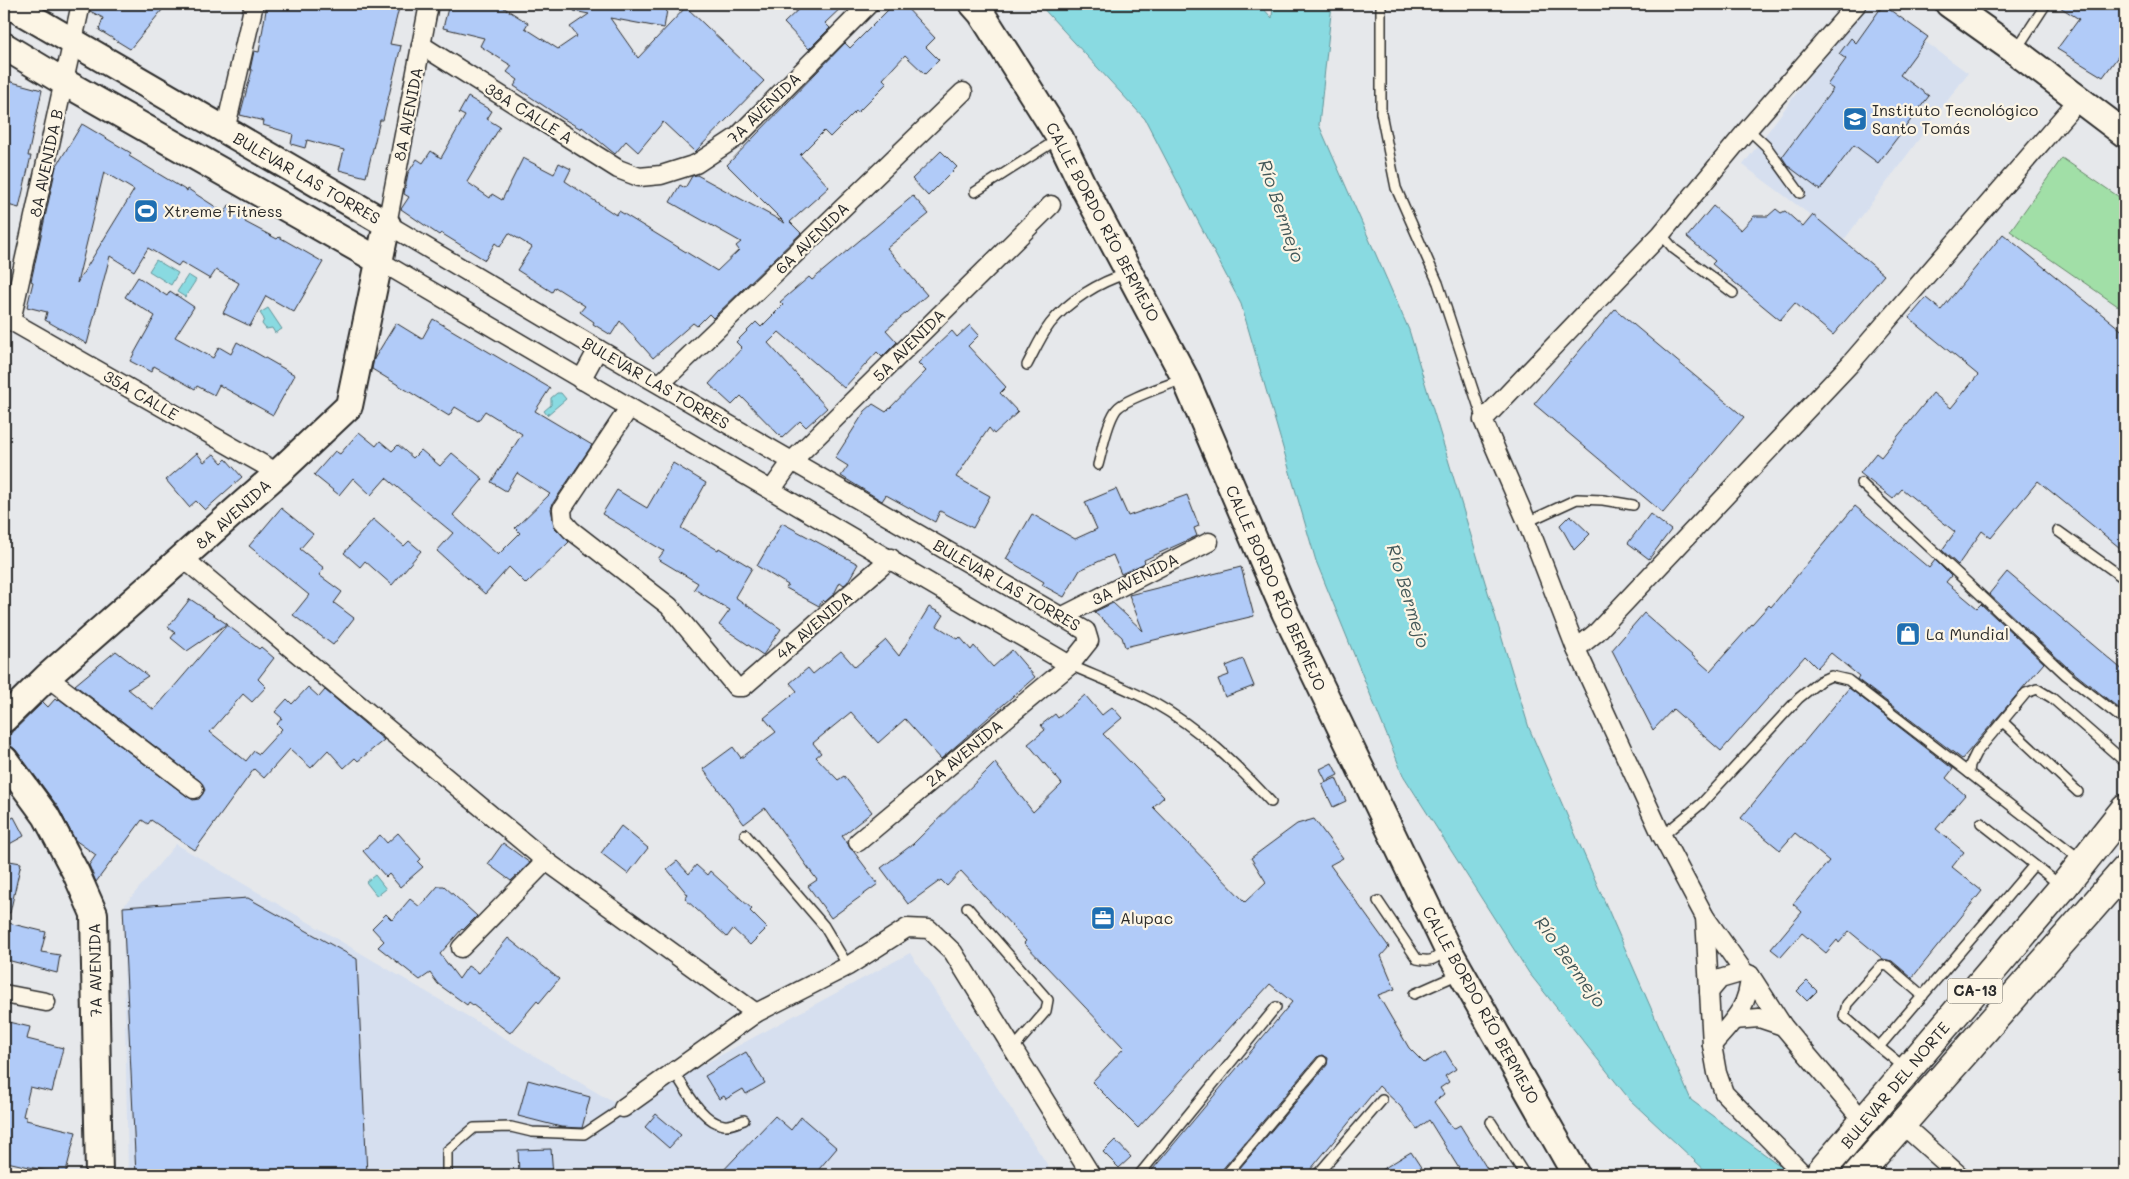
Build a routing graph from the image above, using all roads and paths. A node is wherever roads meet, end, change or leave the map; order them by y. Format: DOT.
graph roads {
  1 [pos="8,4"];
  2 [pos="81,4"];
  3 [pos="254,4"];
  4 [pos="429,4"];
  5 [pos="869,4"];
  6 [pos="972,4"];
  7 [pos="1381,4"];
  8 [pos="1857,4"];
  9 [pos="1949,4"];
  10 [pos="2046,4"];
  11 [pos="72,41"];
  12 [pos="421,45"];
  13 [pos="4,46"];
  14 [pos="2016,50"];
  15 [pos="64,82"];
  16 [pos="963,92"];
  17 [pos="2079,99"];
  18 [pos="1748,130"];
  19 [pos="225,131"];
  20 [pos="2125,134"];
  21 [pos="1060,138"];
  22 [pos="639,177"];
  23 [pos="975,192"];
  24 [pos="1800,194"];
  25 [pos="1051,205"];
  26 [pos="387,224"];
  27 [pos="1661,234"];
  28 [pos="378,260"];
  29 [pos="1129,273"];
  30 [pos="1733,293"];
  31 [pos="8,319"];
  32 [pos="598,349"];
  33 [pos="1027,365"];
  34 [pos="1185,378"];
  35 [pos="580,380"];
  36 [pos="660,384"];
  37 [pos="629,408"];
  38 [pos="1483,420"];
  39 [pos="792,461"];
  40 [pos="1098,465"];
  41 [pos="278,473"];
  42 [pos="1861,483"];
  43 [pos="772,489"];
  44 [pos="1633,505"];
  45 [pos="1527,522"];
  46 [pos="2058,531"];
  47 [pos="1209,542"];
  48 [pos="183,558"];
  49 [pos="891,558"];
  50 [pos="2125,579"];
  51 [pos="1061,617"];
  52 [pos="1576,650"];
  53 [pos="1070,665"];
  54 [pos="47,677"];
  55 [pos="4,719"];
  56 [pos="2125,720"];
  57 [pos="2003,722"];
  58 [pos="4,759"];
  59 [pos="2125,762"];
  60 [pos="1969,773"];
  61 [pos="194,789"];
  62 [pos="2078,792"];
  63 [pos="1270,802"];
  64 [pos="2125,809"];
  65 [pos="1981,823"];
  66 [pos="744,834"];
  67 [pos="1662,836"];
  68 [pos="858,842"];
  69 [pos="546,861"];
  70 [pos="2081,862"];
  71 [pos="2034,865"];
  72 [pos="2125,870"];
  73 [pos="2063,887"];
  74 [pos="1378,902"];
  75 [pos="966,907"];
  76 [pos="1705,917"];
  77 [pos="1446,946"];
  78 [pos="461,948"];
  79 [pos="848,966"];
  80 [pos="1747,973"];
  81 [pos="1460,974"];
  82 [pos="1709,992"];
  83 [pos="4,994"];
  84 [pos="1414,994"];
  85 [pos="1923,996"];
  86 [pos="46,1002"];
  87 [pos="1276,1007"];
  88 [pos="756,1013"];
  89 [pos="1734,1020"];
  90 [pos="1783,1026"];
  91 [pos="1712,1046"];
  92 [pos="1879,1047"];
  93 [pos="1012,1050"];
  94 [pos="1322,1061"];
  95 [pos="674,1070"];
  96 [pos="1907,1070"];
  97 [pos="1382,1100"];
  98 [pos="624,1108"];
  99 [pos="744,1120"];
  100 [pos="1491,1122"];
  101 [pos="1864,1122"];
  102 [pos="1903,1125"];
  103 [pos="1811,1171"];
  104 [pos="100,1175"];
  105 [pos="447,1175"];
  106 [pos="1091,1175"];
  107 [pos="1139,1175"];
  108 [pos="1226,1175"];
  109 [pos="1317,1175"];
  110 [pos="1525,1175"];
  111 [pos="1576,1175"];
  112 [pos="1857,1175"];
  113 [pos="1959,1175"];
  1 -- 11 [label="street, BULEVAR LAS TORRES"];
  2 -- 11 [label="street, 8A AVENIDA B"];
  3 -- 19 [label="street"];
  4 -- 12 [label="street, 8A AVENIDA"];
  5 -- 22 [label="street, 7A AVENIDA"];
  6 -- 21 [label="street, CALLE BORDO RÍO BERMEJO"];
  7 -- 38 [label="lane"];
  8 -- 18 [label="street"];
  9 -- 14 [label="street"];
  10 -- 14 [label="lane"];
  11 -- 15 [label="street, 8A AVENIDA B"];
  11 -- 19 [label="street, BULEVAR LAS TORRES"];
  12 -- 22 [label="street, 38A CALLE A"];
  12 -- 26 [label="street, 8A AVENIDA"];
  13 -- 15 [label="street"];
  14 -- 17 [label="street"];
  15 -- 28 [label="street"];
  15 -- 31 [label="street, 8A AVENIDA B"];
  16 -- 36 [label="street, 6A AVENIDA"];
  17 -- 20 [label="street"];
  17 -- 52 [label="street"];
  18 -- 24 [label="lane"];
  18 -- 27 [label="street"];
  19 -- 26 [label="street, BULEVAR LAS TORRES"];
  21 -- 23 [label="lane"];
  21 -- 29 [label="street, CALLE BORDO RÍO BERMEJO"];
  25 -- 39 [label="street, 5A AVENIDA"];
  26 -- 28 [label="street, 8A AVENIDA"];
  26 -- 32 [label="street, BULEVAR LAS TORRES"];
  27 -- 30 [label="lane"];
  27 -- 38 [label="street"];
  28 -- 35 [label="street"];
  28 -- 41 [label="street, 8A AVENIDA"];
  29 -- 33 [label="lane"];
  29 -- 34 [label="street, CALLE BORDO RÍO BERMEJO"];
  31 -- 41 [label="street, 35A CALLE"];
  32 -- 35 [label="street"];
  32 -- 36 [label="street, BULEVAR LAS TORRES"];
  34 -- 40 [label="lane"];
  34 -- 77 [label="street, CALLE BORDO RÍO BERMEJO"];
  35 -- 37 [label="street"];
  36 -- 39 [label="street, BULEVAR LAS TORRES"];
  37 -- 43 [label="street"];
  37 -- 49 [label="street, 4A AVENIDA"];
  38 -- 45 [label="street"];
  39 -- 43 [label="street, 5A AVENIDA"];
  39 -- 51 [label="street, BULEVAR LAS TORRES"];
  41 -- 48 [label="street, 8A AVENIDA"];
  42 -- 56 [label="lane"];
  43 -- 49 [label="street"];
  44 -- 45 [label="lane"];
  45 -- 52 [label="street"];
  46 -- 50 [label="lane"];
  47 -- 51 [label="street, 3A AVENIDA"];
  48 -- 54 [label="street, 8A AVENIDA"];
  48 -- 69 [label="street"];
  49 -- 53 [label="street"];
  51 -- 53 [label="street, BULEVAR LAS TORRES"];
  52 -- 67 [label="street"];
  53 -- 63 [label="lane"];
  53 -- 68 [label="street, 2A AVENIDA"];
  54 -- 55 [label="street, 8A AVENIDA"];
  54 -- 61 [label="street"];
  57 -- 59 [label="lane"];
  57 -- 60 [label="lane"];
  57 -- 62 [label="lane"];
  58 -- 104 [label="street, 7A AVENIDA"];
  60 -- 67 [label="lane"];
  60 -- 70 [label="lane"];
  64 -- 70 [label="highway, BULEVAR DEL NORTE / CA-13"];
  65 -- 71 [label="lane"];
  66 -- 79 [label="lane"];
  67 -- 76 [label="street"];
  69 -- 78 [label="street"];
  69 -- 88 [label="street"];
  70 -- 73 [label="highway, BULEVAR DEL NORTE / CA-13"];
  71 -- 73 [label="lane"];
  71 -- 85 [label="lane"];
  72 -- 102 [label="highway, BULEVAR DEL NORTE / CA-13"];
  73 -- 96 [label="highway, BULEVAR DEL NORTE / CA-13"];
  74 -- 77 [label="lane"];
  75 -- 93 [label="lane"];
  76 -- 80 [label="street"];
  76 -- 82 [label="street"];
  77 -- 81 [label="street, CALLE BORDO RÍO BERMEJO"];
  79 -- 88 [label="street"];
  79 -- 93 [label="street"];
  80 -- 82 [label="street"];
  80 -- 89 [label="street"];
  80 -- 90 [label="street"];
  81 -- 84 [label="lane"];
  81 -- 111 [label="street, CALLE BORDO RÍO BERMEJO"];
  82 -- 91 [label="street"];
  83 -- 86 [label="street"];
  85 -- 92 [label="lane"];
  85 -- 92 [label="lane"];
  87 -- 107 [label="lane"];
  88 -- 95 [label="street"];
  89 -- 90 [label="street"];
  89 -- 91 [label="street"];
  90 -- 101 [label="street"];
  91 -- 103 [label="street"];
  92 -- 96 [label="lane"];
  93 -- 106 [label="street"];
  94 -- 108 [label="lane"];
  95 -- 98 [label="street"];
  95 -- 99 [label="lane"];
  96 -- 101 [label="highway, BULEVAR DEL NORTE / CA-13"];
  97 -- 109 [label="lane"];
  98 -- 105 [label="lane"];
  100 -- 110 [label="lane"];
  101 -- 103 [label="highway, BULEVAR DEL NORTE / CA-13"];
  102 -- 112 [label="highway, BULEVAR DEL NORTE / CA-13"];
  102 -- 113 [label="street"];
}
